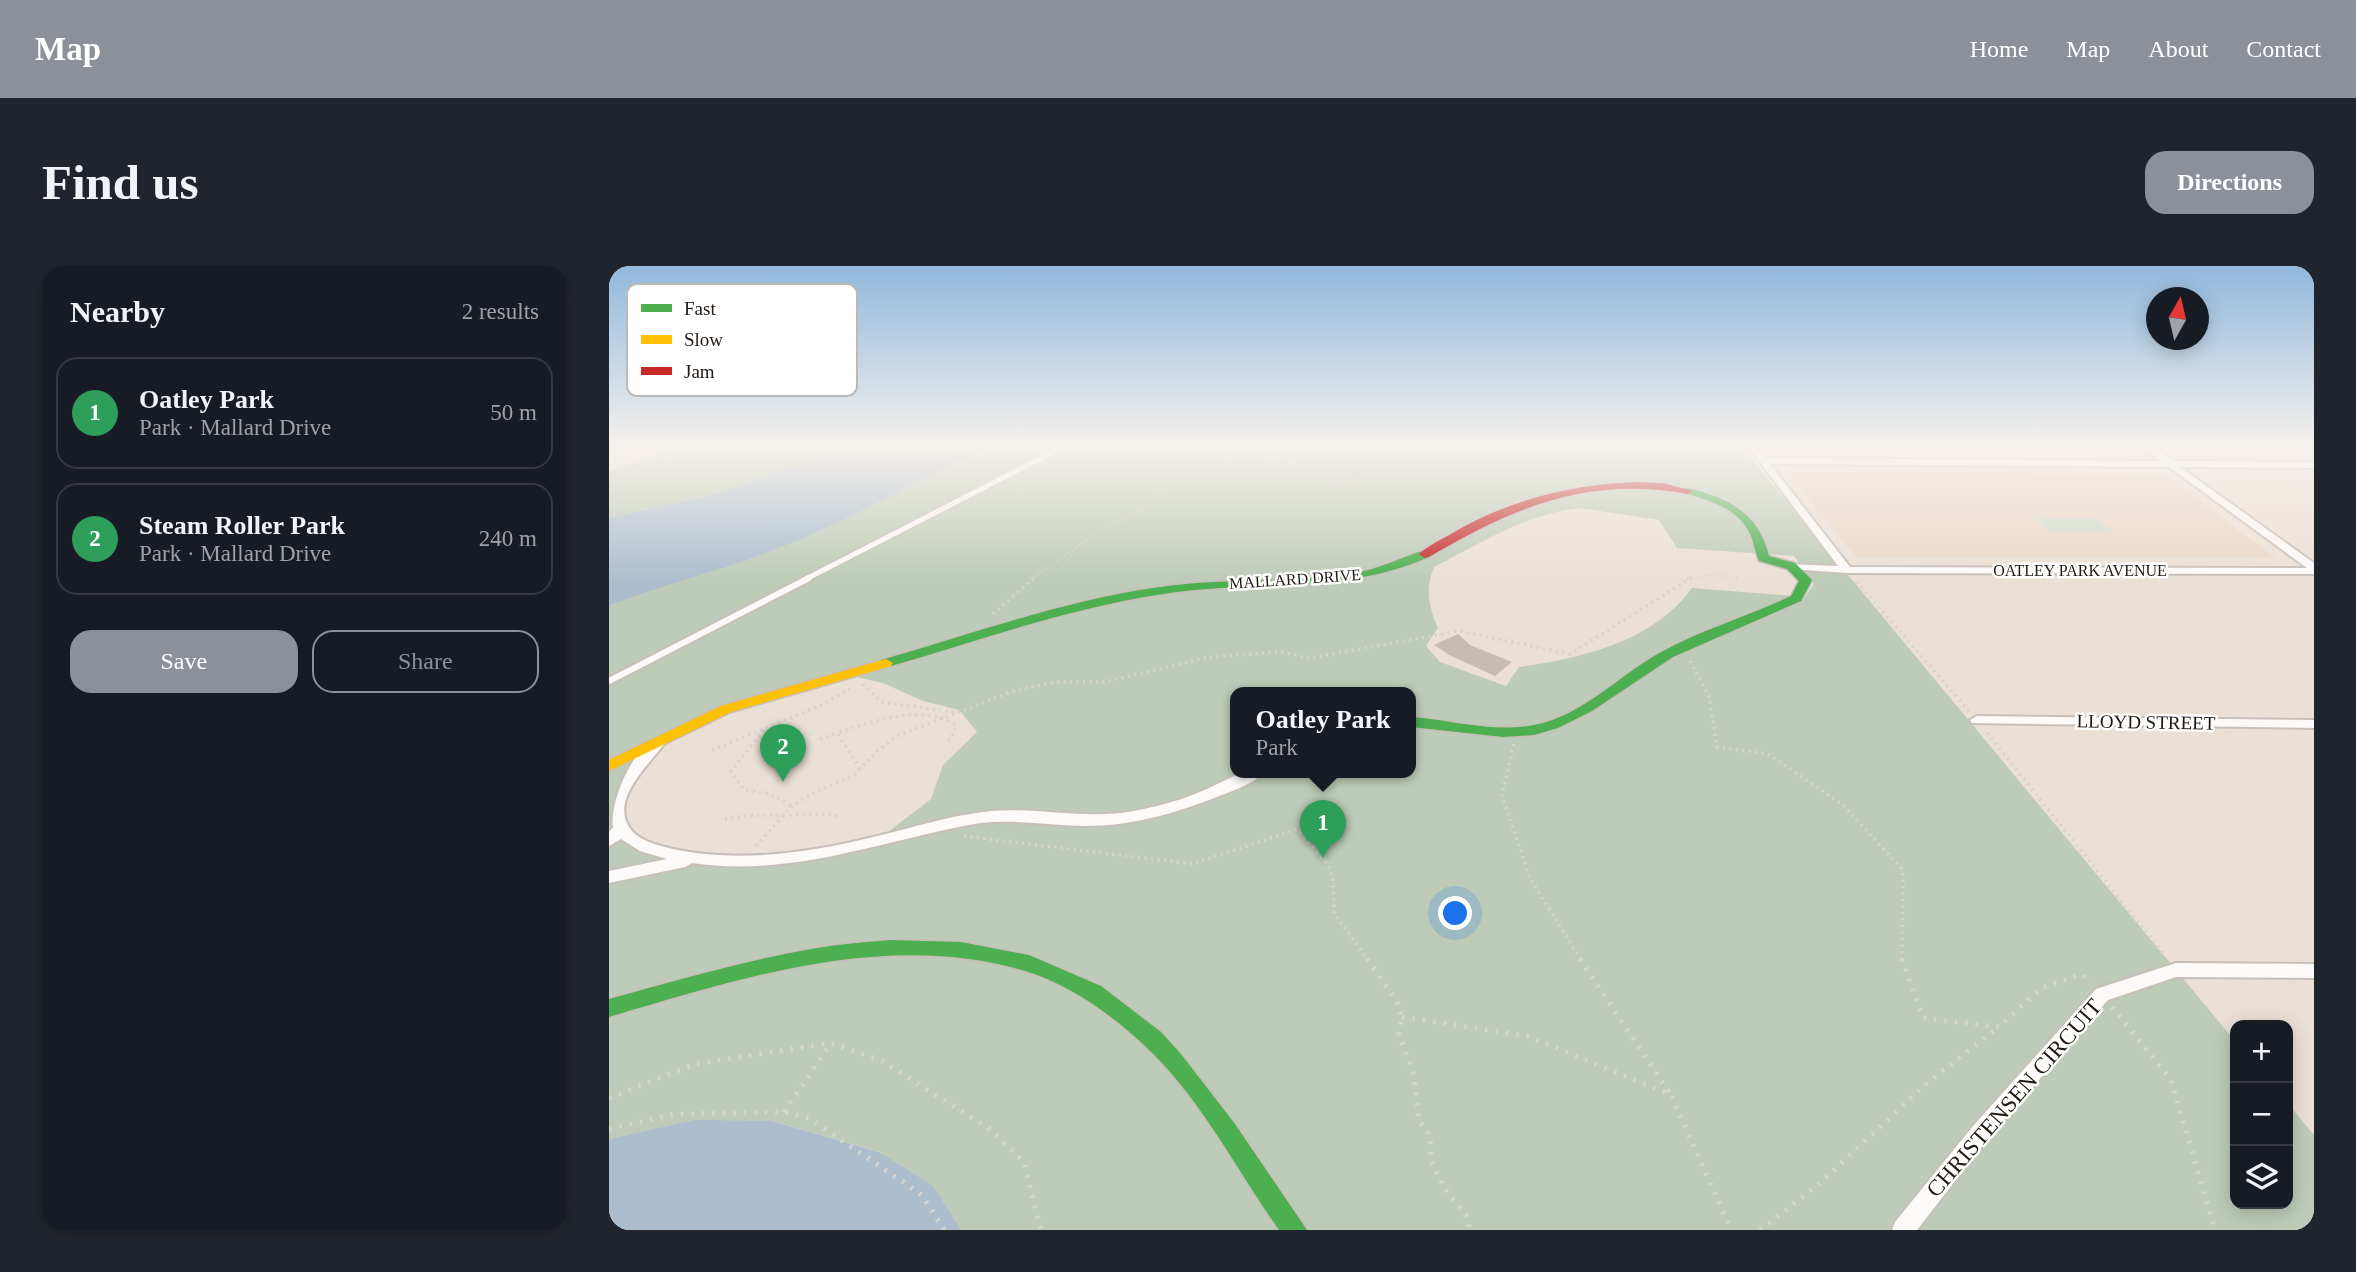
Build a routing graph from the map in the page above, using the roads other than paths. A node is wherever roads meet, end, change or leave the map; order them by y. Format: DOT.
graph roads {
  1 [pos="978,491"];
  2 [pos="1588,491"];
  3 [pos="1688,491"];
  4 [pos="1786,491"];
  5 [pos="2207,491"];
  6 [pos="1791,566"];
  7 [pos="1847,570"];
  8 [pos="2314,570"];
  9 [pos="1806,579"];
  10 [pos="609,681"];
  11 [pos="1977,720"];
  12 [pos="1416,722"];
  13 [pos="2314,724"];
  14 [pos="661,740"];
  15 [pos="609,766"];
  16 [pos="1244,778"];
  17 [pos="615,835"];
  18 [pos="704,859"];
  19 [pos="609,877"];
  20 [pos="2314,971"];
  21 [pos="609,1009"];
  22 [pos="1294,1230"];
  23 [pos="1903,1230"];
  1 -- 10 [label="lane"];
  2 -- 14 [label="street, MALLARD DRIVE"];
  3 -- 6 [label="street, MALLARD DRIVE"];
  4 -- 7 [label="street"];
  5 -- 8 [label="street"];
  6 -- 7 [label="street, MALLARD DRIVE"];
  6 -- 9 [label="street, MALLARD DRIVE"];
  7 -- 8 [label="street, OATLEY PARK AVENUE"];
  7 -- 9 [label="street"];
  9 -- 12 [label="street"];
  11 -- 13 [label="street, LLOYD STREET"];
  14 -- 15 [label="street"];
  14 -- 17 [label="street"];
  16 -- 18 [label="street"];
  17 -- 18 [label="street"];
  18 -- 19 [label="street"];
  20 -- 23 [label="street, CHRISTENSEN CIRCUIT"];
  21 -- 22 [label="street"];
}
